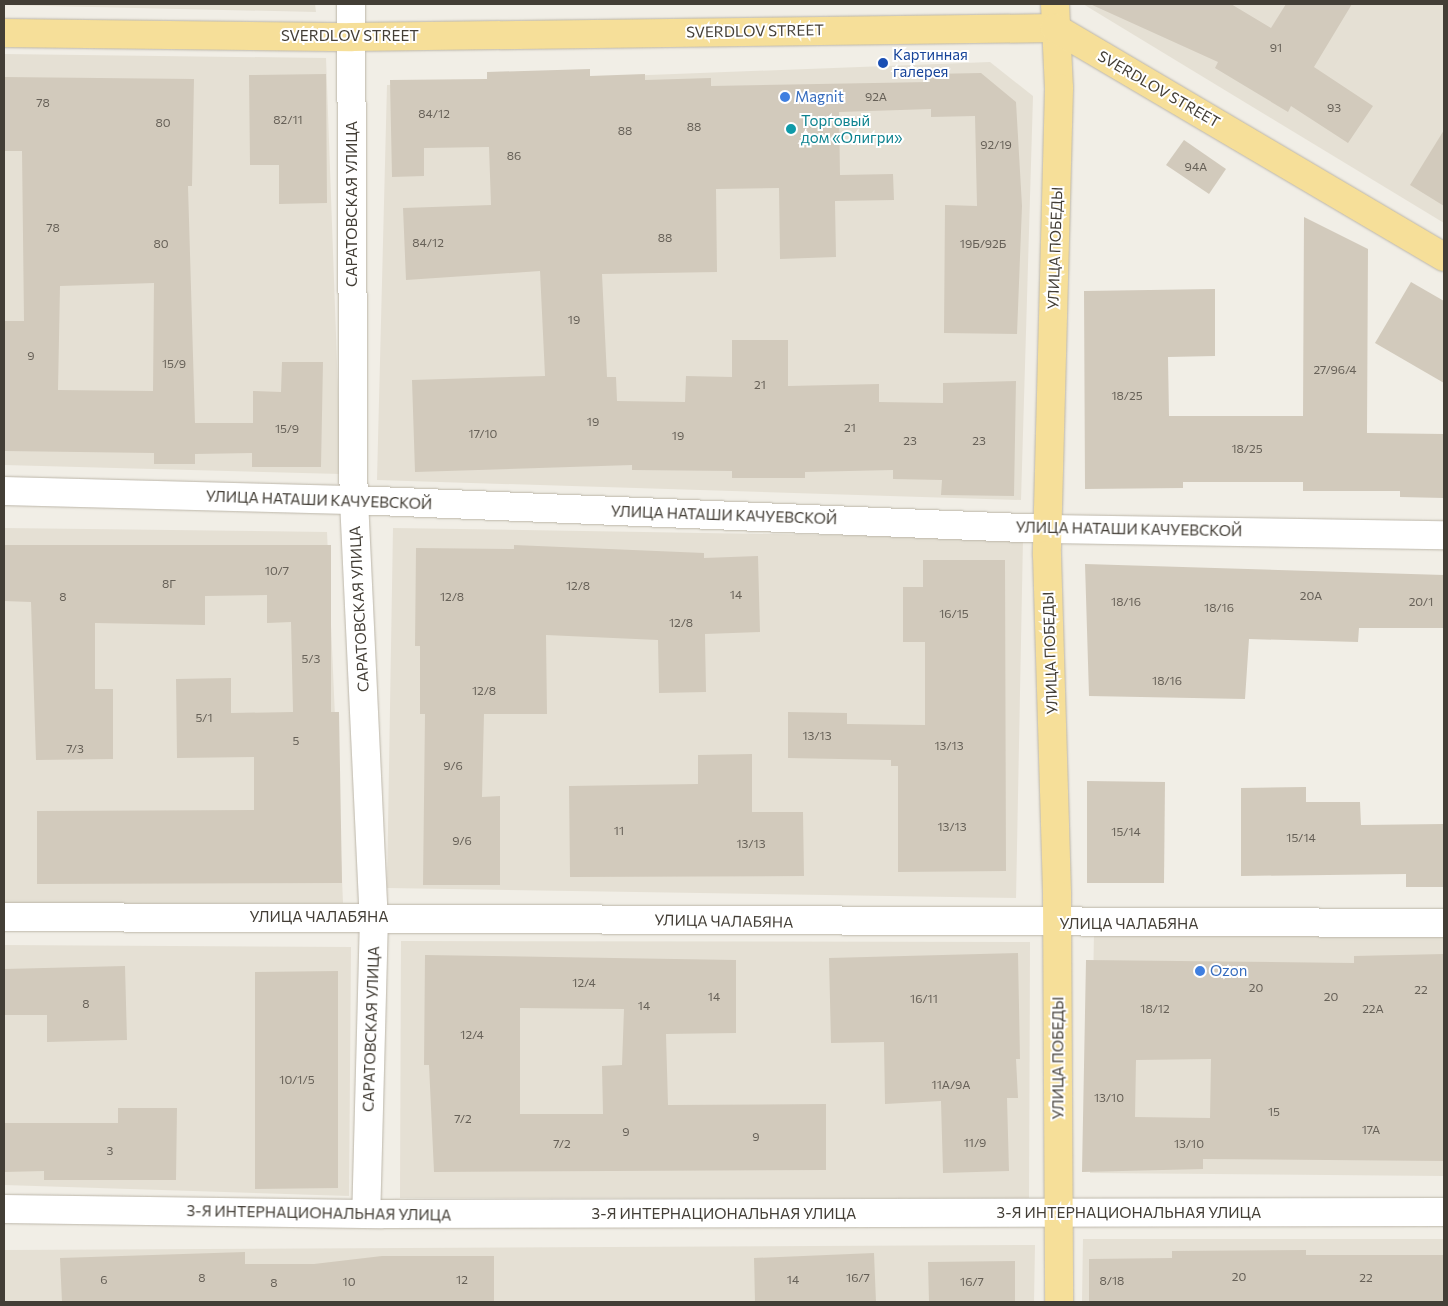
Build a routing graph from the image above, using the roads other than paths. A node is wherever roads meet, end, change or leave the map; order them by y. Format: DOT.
graph roads {
  1 [pos="351,4"];
  2 [pos="1055,16"];
  3 [pos="4,33"];
  4 [pos="352,37"];
  5 [pos="1444,257"];
  6 [pos="4,491"];
  7 [pos="354,500"];
  8 [pos="1047,529"];
  9 [pos="1444,535"];
  10 [pos="4,917"];
  11 [pos="374,917"];
  12 [pos="1444,923"];
  13 [pos="1058,924"];
  14 [pos="4,1209"];
  15 [pos="1444,1212"];
  16 [pos="366,1214"];
  17 [pos="1059,1214"];
  18 [pos="1059,1302"];
  1 -- 4 [label="street, САРАТОВСКАЯ УЛИЦА"];
  2 -- 4 [label="main road, SVERDLOV STREET"];
  2 -- 5 [label="main road, SVERDLOV STREET"];
  2 -- 8 [label="main road, УЛИЦА ПОБЕДЫ"];
  3 -- 4 [label="main road, SVERDLOV STREET"];
  4 -- 7 [label="street, САРАТОВСКАЯ УЛИЦА"];
  6 -- 7 [label="street, УЛИЦА НАТАШИ КАЧУЕВСКОЙ"];
  7 -- 8 [label="street, УЛИЦА НАТАШИ КАЧУЕВСКОЙ"];
  7 -- 11 [label="street, САРАТОВСКАЯ УЛИЦА"];
  8 -- 9 [label="street, УЛИЦА НАТАШИ КАЧУЕВСКОЙ"];
  8 -- 13 [label="main road, УЛИЦА ПОБЕДЫ"];
  10 -- 11 [label="street, УЛИЦА ЧАЛАБЯНА"];
  11 -- 13 [label="street, УЛИЦА ЧАЛАБЯНА"];
  11 -- 16 [label="street, САРАТОВСКАЯ УЛИЦА"];
  12 -- 13 [label="street, УЛИЦА ЧАЛАБЯНА"];
  13 -- 17 [label="main road, УЛИЦА ПОБЕДЫ"];
  14 -- 16 [label="street, 3-Я ИНТЕРНАЦИОНАЛЬНАЯ УЛИЦА"];
  15 -- 17 [label="street, 3-Я ИНТЕРНАЦИОНАЛЬНАЯ УЛИЦА"];
  16 -- 17 [label="street, 3-Я ИНТЕРНАЦИОНАЛЬНАЯ УЛИЦА"];
  17 -- 18 [label="main road, УЛИЦА ПОБЕДЫ"];
}
